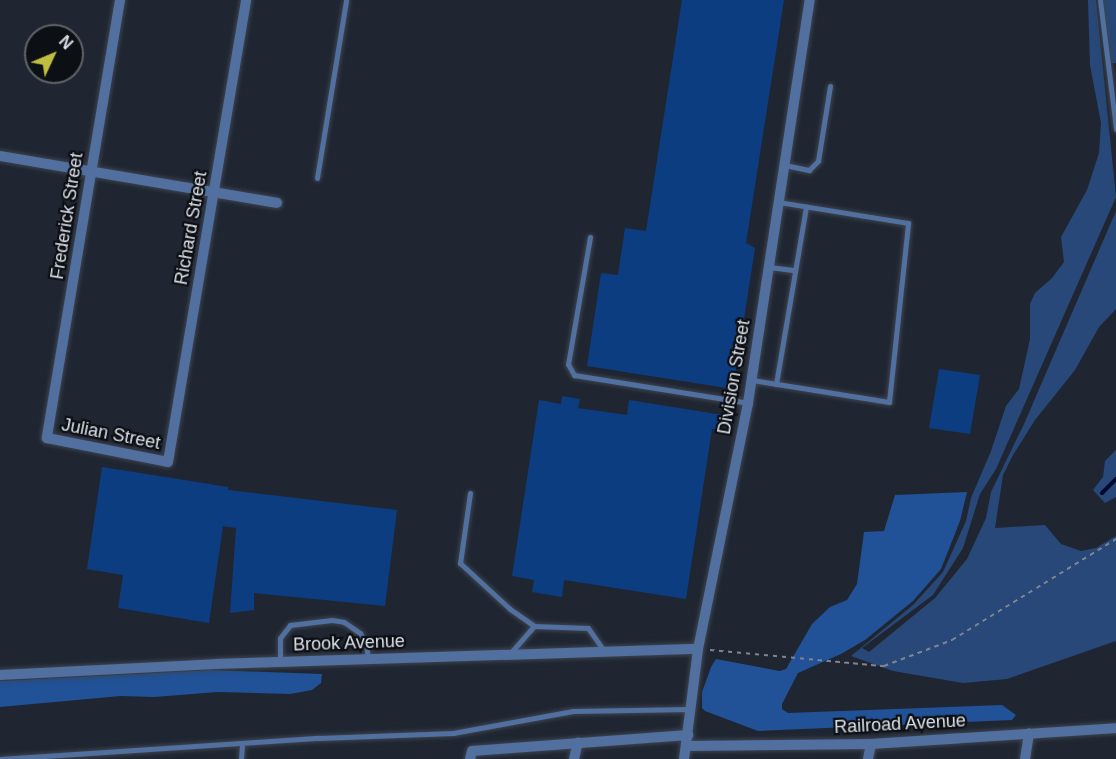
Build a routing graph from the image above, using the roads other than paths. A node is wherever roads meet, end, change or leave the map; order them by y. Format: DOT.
graph roads {
  1 [pos="120,0"];
  2 [pos="246,0"];
  3 [pos="346,0"];
  4 [pos="810,0"];
  5 [pos="1100,0"];
  6 [pos="830,86"];
  7 [pos="1116,129"];
  8 [pos="0,156"];
  9 [pos="785,165"];
  10 [pos="91,170"];
  11 [pos="317,178"];
  12 [pos="214,192"];
  13 [pos="779,202"];
  14 [pos="277,203"];
  15 [pos="806,207"];
  16 [pos="590,237"];
  17 [pos="769,267"];
  18 [pos="795,270"];
  19 [pos="752,380"];
  20 [pos="776,384"];
  21 [pos="748,403"];
  22 [pos="47,438"];
  23 [pos="168,462"];
  24 [pos="470,493"];
  25 [pos="534,626"];
  26 [pos="698,649"];
  27 [pos="604,652"];
  28 [pos="509,655"];
  29 [pos="368,659"];
  30 [pos="280,662"];
  31 [pos="0,675"];
  32 [pos="691,709"];
  33 [pos="1116,728"];
  34 [pos="1029,733"];
  35 [pos="687,740"];
  36 [pos="242,742"];
  37 [pos="578,742"];
  38 [pos="871,744"];
  39 [pos="471,755"];
  40 [pos="0,759"];
  41 [pos="241,759"];
  42 [pos="574,759"];
  43 [pos="684,759"];
  44 [pos="868,759"];
  45 [pos="1025,759"];
  1 -- 10 [label="street, Frederick Street"];
  2 -- 12 [label="street, Richard Street"];
  3 -- 11 [label="lane"];
  4 -- 9 [label="street, Division Street"];
  5 -- 7 [label="lane"];
  6 -- 9 [label="lane"];
  8 -- 10 [label="street"];
  9 -- 13 [label="street, Division Street"];
  10 -- 12 [label="street"];
  10 -- 22 [label="street, Frederick Street"];
  12 -- 14 [label="street"];
  12 -- 23 [label="street, Richard Street"];
  13 -- 15 [label="lane"];
  13 -- 17 [label="street, Division Street"];
  15 -- 18 [label="lane"];
  15 -- 20 [label="lane"];
  16 -- 21 [label="lane"];
  17 -- 18 [label="lane"];
  17 -- 19 [label="street, Division Street"];
  18 -- 20 [label="lane"];
  19 -- 20 [label="lane"];
  19 -- 21 [label="street, Division Street"];
  21 -- 26 [label="street, Division Street"];
  22 -- 23 [label="street, Julian Street"];
  24 -- 25 [label="lane"];
  25 -- 27 [label="lane"];
  25 -- 28 [label="lane"];
  26 -- 27 [label="street, Brook Avenue"];
  26 -- 32 [label="street, Division Street"];
  27 -- 28 [label="street, Brook Avenue"];
  28 -- 29 [label="street, Brook Avenue"];
  29 -- 30 [label="street, Brook Avenue"];
  29 -- 30 [label="lane"];
  30 -- 31 [label="street, Brook Avenue"];
  32 -- 35 [label="street, Division Street"];
  32 -- 36 [label="lane"];
  33 -- 34 [label="street, Railroad Avenue"];
  34 -- 38 [label="street, Railroad Avenue"];
  34 -- 45 [label="street"];
  35 -- 37 [label="street, Railroad Avenue"];
  35 -- 38 [label="street, Railroad Avenue"];
  35 -- 43 [label="street, Division Street"];
  36 -- 40 [label="lane"];
  36 -- 41 [label="lane"];
  37 -- 39 [label="street, Railroad Avenue"];
  37 -- 42 [label="street"];
  38 -- 44 [label="street"];
}
